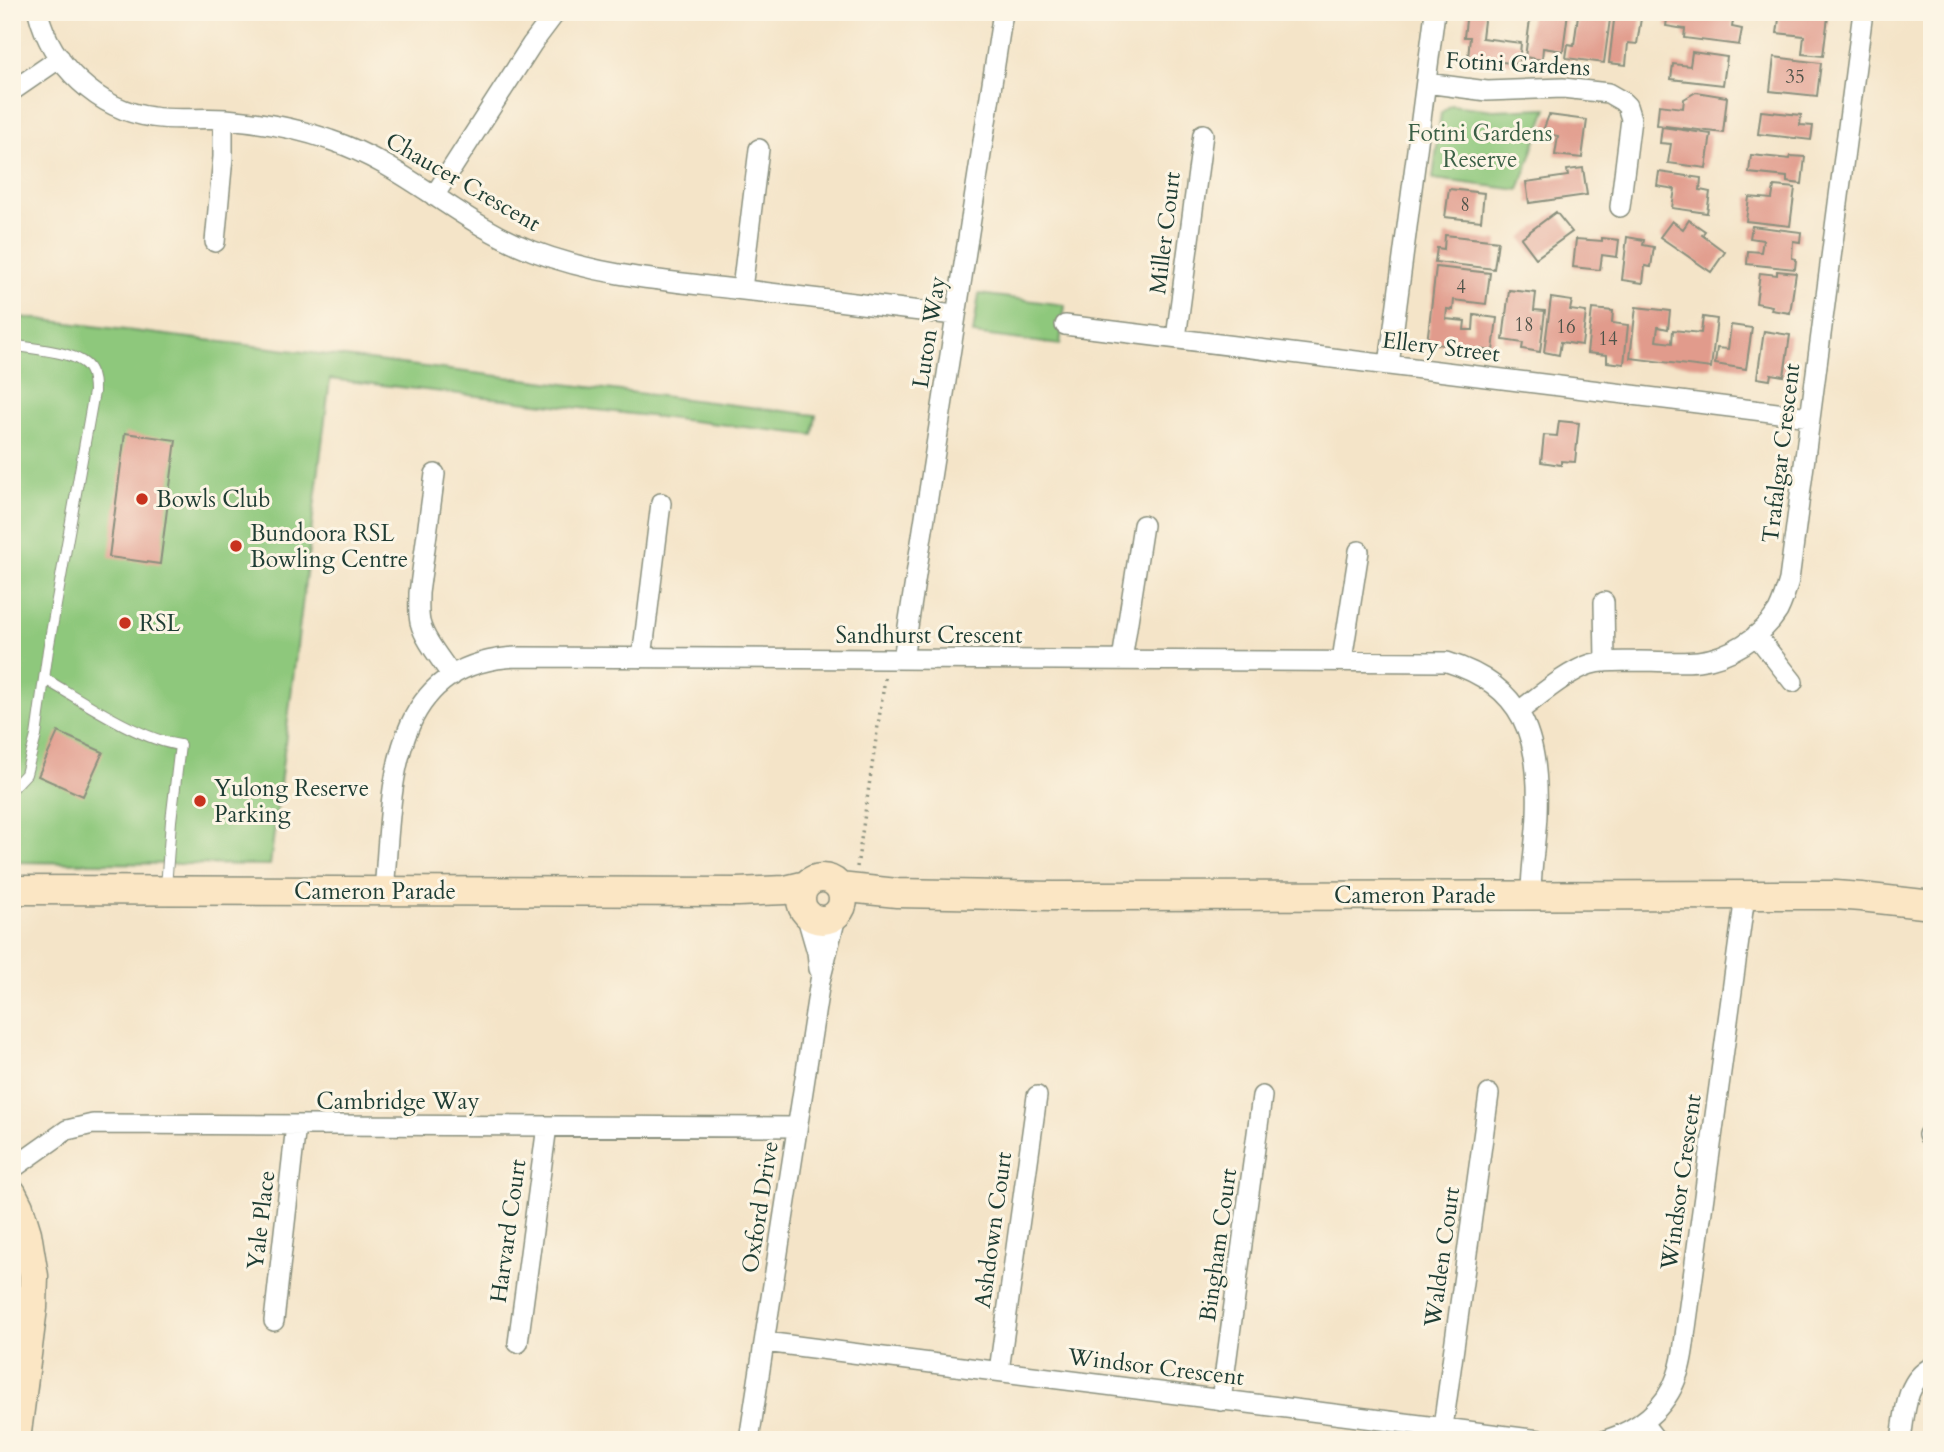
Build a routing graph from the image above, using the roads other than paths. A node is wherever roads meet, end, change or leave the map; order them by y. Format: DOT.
graph roads {
  1 [pos="38,12"];
  2 [pos="556,12"];
  3 [pos="1003,12"];
  4 [pos="1435,12"];
  5 [pos="1863,12"];
  6 [pos="60,58"];
  7 [pos="1426,83"];
  8 [pos="12,91"];
  9 [pos="223,118"];
  10 [pos="1203,134"];
  11 [pos="759,149"];
  12 [pos="434,196"];
  13 [pos="1620,207"];
  14 [pos="215,242"];
  15 [pos="741,289"];
  16 [pos="956,315"];
  17 [pos="1065,325"];
  18 [pos="1176,338"];
  19 [pos="12,345"];
  20 [pos="1389,365"];
  21 [pos="1810,417"];
  22 [pos="435,474"];
  23 [pos="661,503"];
  24 [pos="1143,525"];
  25 [pos="1359,551"];
  26 [pos="1604,602"];
  27 [pos="1756,635"];
  28 [pos="642,658"];
  29 [pos="903,659"];
  30 [pos="1122,660"];
  31 [pos="1342,660"];
  32 [pos="1605,662"];
  33 [pos="452,676"];
  34 [pos="45,679"];
  35 [pos="1793,682"];
  36 [pos="1519,711"];
  37 [pos="12,789"];
  38 [pos="12,890"];
  39 [pos="166,890"];
  40 [pos="384,891"];
  41 [pos="1537,894"];
  42 [pos="1745,896"];
  43 [pos="843,899"];
  44 [pos="805,902"];
  45 [pos="1932,905"];
  46 [pos="820,981"];
  47 [pos="1489,1094"];
  48 [pos="1037,1096"];
  49 [pos="1262,1096"];
  50 [pos="296,1125"];
  51 [pos="547,1126"];
  52 [pos="797,1126"];
  53 [pos="12,1169"];
  54 [pos="12,1193"];
  55 [pos="274,1321"];
  56 [pos="765,1342"];
  57 [pos="518,1343"];
  58 [pos="1932,1367"];
  59 [pos="999,1371"];
  60 [pos="1221,1401"];
  61 [pos="1642,1422"];
  62 [pos="1443,1427"];
  63 [pos="1500,1437"];
  64 [pos="16,1440"];
  65 [pos="749,1440"];
  66 [pos="1540,1440"];
  67 [pos="1606,1440"];
  68 [pos="1656,1440"];
  69 [pos="1901,1440"];
  1 -- 6 [label="street, Chaucer Crescent"];
  2 -- 12 [label="street"];
  3 -- 16 [label="street, Luton Way"];
  4 -- 7 [label="street"];
  5 -- 21 [label="street, Trafalgar Crescent"];
  6 -- 8 [label="street"];
  6 -- 9 [label="street, Chaucer Crescent"];
  7 -- 13 [label="street, Fotini Gardens"];
  7 -- 20 [label="street"];
  9 -- 12 [label="street, Chaucer Crescent"];
  9 -- 14 [label="street"];
  10 -- 18 [label="street, Miller Court"];
  11 -- 15 [label="street"];
  12 -- 15 [label="street, Chaucer Crescent"];
  15 -- 16 [label="street, Chaucer Crescent"];
  16 -- 29 [label="street, Luton Way"];
  17 -- 18 [label="street, Ellery Street"];
  18 -- 20 [label="street, Ellery Street"];
  19 -- 34 [label="lane"];
  20 -- 21 [label="street, Ellery Street"];
  21 -- 27 [label="street, Trafalgar Crescent"];
  22 -- 33 [label="street"];
  23 -- 28 [label="street"];
  24 -- 30 [label="street"];
  25 -- 31 [label="street"];
  26 -- 32 [label="street"];
  27 -- 32 [label="street, Trafalgar Crescent"];
  27 -- 35 [label="street"];
  28 -- 29 [label="street, Sandhurst Crescent"];
  28 -- 33 [label="street, Sandhurst Crescent"];
  29 -- 30 [label="street, Sandhurst Crescent"];
  30 -- 31 [label="street, Sandhurst Crescent"];
  31 -- 36 [label="street, Sandhurst Crescent"];
  32 -- 36 [label="street, Trafalgar Crescent"];
  33 -- 40 [label="street, Sandhurst Crescent"];
  34 -- 37 [label="lane"];
  34 -- 39 [label="lane"];
  36 -- 41 [label="street, Sandhurst Crescent"];
  38 -- 39 [label="street, Cameron Parade"];
  39 -- 40 [label="street, Cameron Parade"];
  40 -- 44 [label="street, Cameron Parade"];
  41 -- 42 [label="street, Cameron Parade"];
  41 -- 43 [label="street, Cameron Parade"];
  42 -- 45 [label="street, Cameron Parade"];
  42 -- 61 [label="street, Windsor Crescent"];
  43 -- 44 [label="street"];
  43 -- 44 [label="street"];
  43 -- 46 [label="street, Oxford Drive"];
  44 -- 46 [label="street, Oxford Drive"];
  46 -- 52 [label="street, Oxford Drive"];
  47 -- 62 [label="street, Walden Court"];
  48 -- 59 [label="street, Ashdown Court"];
  49 -- 60 [label="street, Bingham Court"];
  50 -- 51 [label="street, Cambridge Way"];
  50 -- 53 [label="street, Cambridge Way"];
  50 -- 55 [label="street, Yale Place"];
  51 -- 52 [label="street, Cambridge Way"];
  51 -- 57 [label="street, Harvard Court"];
  52 -- 56 [label="street, Oxford Drive"];
  54 -- 64 [label="street"];
  56 -- 59 [label="street, Windsor Crescent"];
  56 -- 65 [label="street, Oxford Drive"];
  58 -- 69 [label="street"];
  59 -- 60 [label="street, Windsor Crescent"];
  60 -- 62 [label="street, Windsor Crescent"];
  61 -- 67 [label="street, Windsor Crescent"];
  61 -- 68 [label="street"];
  62 -- 63 [label="street, Windsor Crescent"];
  63 -- 66 [label="street, Windsor Crescent"];
}
